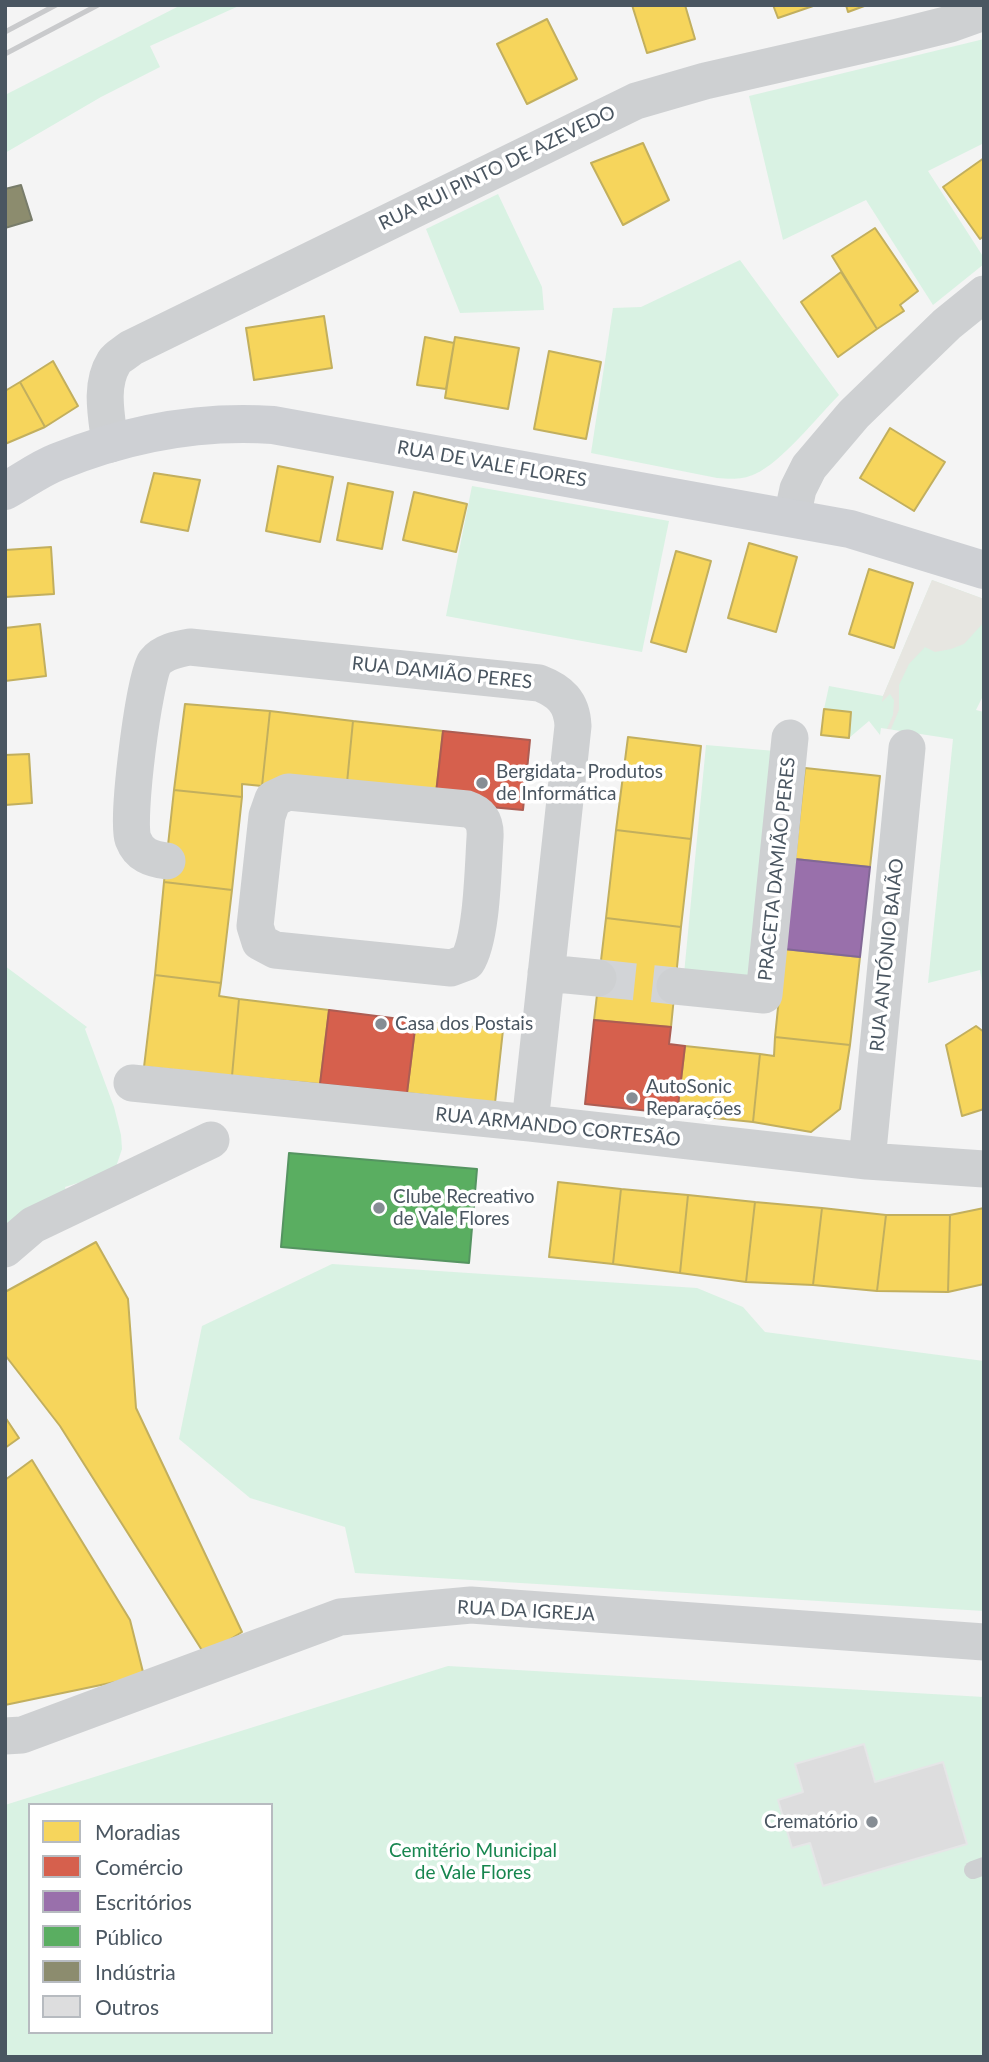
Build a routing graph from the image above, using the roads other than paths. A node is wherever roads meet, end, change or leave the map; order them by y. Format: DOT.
graph roads {
  1 [pos="984,12"];
  2 [pos="984,294"];
  3 [pos="110,444"];
  4 [pos="5,491"];
  5 [pos="792,517"];
  6 [pos="984,570"];
  7 [pos="790,738"];
  8 [pos="907,748"];
  9 [pos="167,861"];
  10 [pos="247,870"];
  11 [pos="546,973"];
  12 [pos="598,978"];
  13 [pos="675,986"];
  14 [pos="132,1083"];
  15 [pos="530,1123"];
  16 [pos="211,1140"];
  17 [pos="867,1161"];
  18 [pos="984,1169"];
  19 [pos="5,1249"];
  20 [pos="984,1642"];
  21 [pos="5,1736"];
  1 -- 3 [label="street, RUA RUI PINTO DE AZEVEDO"];
  2 -- 5 [label="street"];
  3 -- 4 [label="street, RUA DE VALE FLORES"];
  3 -- 5 [label="street, RUA DE VALE FLORES"];
  5 -- 6 [label="street, RUA DE VALE FLORES"];
  7 -- 13 [label="street, PRACETA DAMIÃO PERES"];
  8 -- 17 [label="street, RUA ANTÓNIO BAIÃO"];
  9 -- 11 [label="street, RUA DAMIÃO PERES"];
  10 -- 10 [label="street"];
  11 -- 12 [label="street"];
  11 -- 15 [label="street, RUA DAMIÃO PERES"];
  14 -- 15 [label="street, RUA ARMANDO CORTESÃO"];
  15 -- 17 [label="street, RUA ARMANDO CORTESÃO"];
  16 -- 19 [label="street"];
  17 -- 18 [label="street, RUA ARMANDO CORTESÃO"];
  20 -- 21 [label="street, RUA DA IGREJA"];
}
